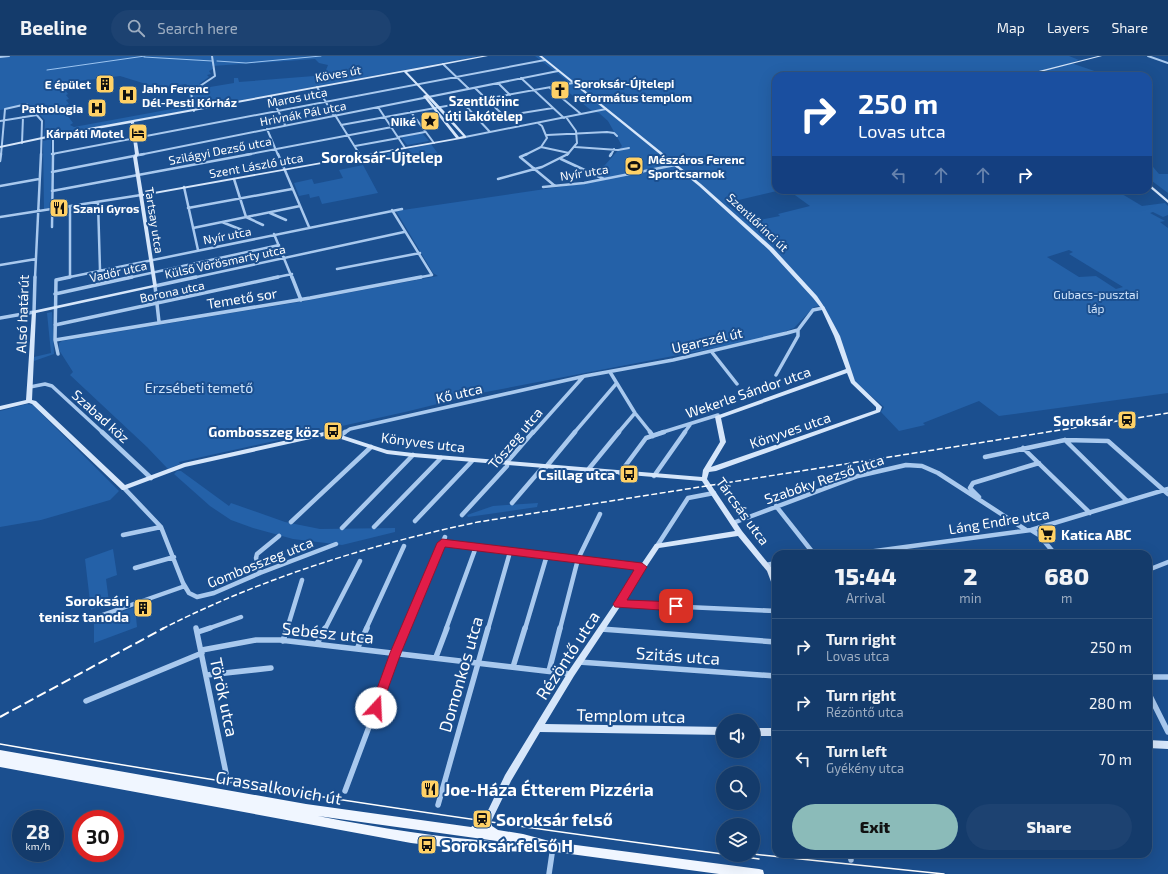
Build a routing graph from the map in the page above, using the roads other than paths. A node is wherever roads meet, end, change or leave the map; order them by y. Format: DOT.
graph roads {
  1 [pos="9,56"];
  2 [pos="212,56"];
  3 [pos="486,56"];
  4 [pos="540,56"];
  5 [pos="1101,56"];
  6 [pos="1148,56"];
  7 [pos="1,57"];
  8 [pos="545,60"];
  9 [pos="1168,63"];
  10 [pos="443,64"];
  11 [pos="405,71"];
  12 [pos="558,71"];
  13 [pos="1038,72"];
  14 [pos="456,76"];
  15 [pos="521,78"];
  16 [pos="498,83"];
  17 [pos="573,83"];
  18 [pos="416,84"];
  19 [pos="318,87"];
  20 [pos="468,88"];
  21 [pos="475,88"];
  22 [pos="550,88"];
  23 [pos="534,90"];
  24 [pos="510,95"];
  25 [pos="271,96"];
  26 [pos="426,96"];
  27 [pos="486,99"];
  28 [pos="325,101"];
  29 [pos="463,103"];
  30 [pos="378,107"];
  31 [pos="440,107"];
  32 [pos="434,108"];
  33 [pos="553,108"];
  34 [pos="193,109"];
  35 [pos="606,109"];
  36 [pos="278,110"];
  37 [pos="411,112"];
  38 [pos="581,114"];
  39 [pos="37,115"];
  40 [pos="335,116"];
  41 [pos="503,116"];
  42 [pos="23,117"];
  43 [pos="385,117"];
  44 [pos="565,117"];
  45 [pos="4,120"];
  46 [pos="479,120"];
  47 [pos="0,121"];
  48 [pos="134,121"];
  49 [pos="538,123"];
  50 [pos="284,125"];
  51 [pos="342,126"];
  52 [pos="392,127"];
  53 [pos="267,129"];
  54 [pos="425,132"];
  55 [pos="490,132"];
  56 [pos="578,133"];
  57 [pos="348,135"];
  58 [pos="547,135"];
  59 [pos="53,136"];
  60 [pos="617,136"];
  61 [pos="399,137"];
  62 [pos="465,137"];
  63 [pos="134,138"];
  64 [pos="458,138"];
  65 [pos="42,140"];
  66 [pos="22,143"];
  67 [pos="434,143"];
  68 [pos="355,146"];
  69 [pos="1,147"];
  70 [pos="541,147"];
  71 [pos="575,147"];
  72 [pos="277,148"];
  73 [pos="406,148"];
  74 [pos="629,148"];
  75 [pos="614,150"];
  76 [pos="569,153"];
  77 [pos="52,154"];
  78 [pos="136,155"];
  79 [pos="610,156"];
  80 [pos="360,157"];
  81 [pos="561,159"];
  82 [pos="0,161"];
  83 [pos="675,165"];
  84 [pos="536,169"];
  85 [pos="284,170"];
  86 [pos="52,172"];
  87 [pos="138,175"];
  88 [pos="39,179"];
  89 [pos="234,179"];
  90 [pos="498,179"];
  91 [pos="604,179"];
  92 [pos="0,186"];
  93 [pos="555,186"];
  94 [pos="184,187"];
  95 [pos="542,187"];
  96 [pos="292,188"];
  97 [pos="1152,188"];
  98 [pos="52,191"];
  99 [pos="141,195"];
  100 [pos="241,198"];
  101 [pos="98,202"];
  102 [pos="1168,202"];
  103 [pos="300,206"];
  104 [pos="70,207"];
  105 [pos="188,208"];
  106 [pos="402,209"];
  107 [pos="52,210"];
  108 [pos="392,210"];
  109 [pos="38,212"];
  110 [pos="269,213"];
  111 [pos="0,217"];
  112 [pos="246,217"];
  113 [pos="286,220"];
  114 [pos="222,222"];
  115 [pos="263,225"];
  116 [pos="52,227"];
  117 [pos="309,227"];
  118 [pos="193,228"];
  119 [pos="242,230"];
  120 [pos="404,232"];
  121 [pos="274,234"];
  122 [pos="279,245"];
  123 [pos="198,250"];
  124 [pos="420,253"];
  125 [pos="284,258"];
  126 [pos="36,259"];
  127 [pos="151,259"];
  128 [pos="0,265"];
  129 [pos="337,269"];
  130 [pos="100,270"];
  131 [pos="152,272"];
  132 [pos="292,274"];
  133 [pos="70,277"];
  134 [pos="155,286"];
  135 [pos="55,294"];
  136 [pos="301,300"];
  137 [pos="157,304"];
  138 [pos="823,308"];
  139 [pos="53,309"];
  140 [pos="34,312"];
  141 [pos="0,318"];
  142 [pos="159,322"];
  143 [pos="55,325"];
  144 [pos="798,330"];
  145 [pos="55,340"];
  146 [pos="711,351"];
  147 [pos="58,354"];
  148 [pos="849,370"];
  149 [pos="610,372"];
  150 [pos="776,375"];
  151 [pos="585,376"];
  152 [pos="616,384"];
  153 [pos="737,384"];
  154 [pos="30,387"];
  155 [pos="29,401"];
  156 [pos="0,408"];
  157 [pos="880,409"];
  158 [pos="635,413"];
  159 [pos="718,415"];
  160 [pos="690,425"];
  161 [pos="340,436"];
  162 [pos="653,436"];
  163 [pos="1065,440"];
  164 [pos="371,447"];
  165 [pos="1023,448"];
  166 [pos="413,455"];
  167 [pos="985,457"];
  168 [pos="441,458"];
  169 [pos="472,460"];
  170 [pos="1039,463"];
  171 [pos="507,464"];
  172 [pos="544,467"];
  173 [pos="706,470"];
  174 [pos="586,471"];
  175 [pos="620,473"];
  176 [pos="654,476"];
  177 [pos="151,478"];
  178 [pos="704,479"];
  179 [pos="124,488"];
  180 [pos="1167,491"];
  181 [pos="714,493"];
  182 [pos="1127,501"];
  183 [pos="512,503"];
  184 [pos="776,506"];
  185 [pos="1090,513"];
  186 [pos="600,514"];
  187 [pos="462,515"];
  188 [pos="1002,515"];
  189 [pos="415,521"];
  190 [pos="291,522"];
  191 [pos="733,522"];
  192 [pos="161,527"];
  193 [pos="374,527"];
  194 [pos="342,528"];
  195 [pos="1028,530"];
  196 [pos="740,533"];
  197 [pos="123,535"];
  198 [pos="278,536"];
  199 [pos="445,537"];
  200 [pos="442,543"];
  201 [pos="336,544"];
  202 [pos="404,546"];
  203 [pos="657,546"];
  204 [pos="476,547"];
  205 [pos="811,550"];
  206 [pos="882,550"];
  207 [pos="1052,550"];
  208 [pos="510,552"];
  209 [pos="547,555"];
  210 [pos="174,557"];
  211 [pos="578,559"];
  212 [pos="360,561"];
  213 [pos="1168,562"];
  214 [pos="772,563"];
  215 [pos="766,564"];
  216 [pos="642,567"];
  217 [pos="135,568"];
  218 [pos="1152,568"];
  219 [pos="260,573"];
  220 [pos="772,578"];
  221 [pos="302,580"];
  222 [pos="185,586"];
  223 [pos="619,604"];
  224 [pos="772,611"];
  225 [pos="241,617"];
  226 [pos="94,618"];
  227 [pos="601,629"];
  228 [pos="283,641"];
  229 [pos="772,642"];
  230 [pos="318,644"];
  231 [pos="357,649"];
  232 [pos="202,651"];
  233 [pos="395,653"];
  234 [pos="436,657"];
  235 [pos="478,662"];
  236 [pos="578,662"];
  237 [pos="513,667"];
  238 [pos="271,668"];
  239 [pos="549,671"];
  240 [pos="571,674"];
  241 [pos="207,675"];
  242 [pos="772,676"];
  243 [pos="1152,677"];
  244 [pos="1168,677"];
  245 [pos="1152,700"];
  246 [pos="86,701"];
  247 [pos="538,728"];
  248 [pos="716,731"];
  249 [pos="760,732"];
  250 [pos="772,732"];
  251 [pos="1168,732"];
  252 [pos="1152,744"];
  253 [pos="1168,745"];
  254 [pos="0,755"];
  255 [pos="0,762"];
  256 [pos="226,773"];
  257 [pos="346,792"];
  258 [pos="438,805"];
  259 [pos="480,829"];
  260 [pos="494,840"];
  261 [pos="466,843"];
  262 [pos="553,847"];
  263 [pos="549,874"];
  264 [pos="758,874"];
  1 -- 7 [label="street"];
  2 -- 34 [label="street"];
  3 -- 10 [label="street, Köves út"];
  4 -- 8 [label="street, Szentlőrinci út"];
  5 -- 13 [label="street"];
  6 -- 9 [label="street"];
  8 -- 12 [label="street, Szentlőrinci út"];
  8 -- 14 [label="street, Maros utca"];
  10 -- 11 [label="street, Köves út"];
  10 -- 14 [label="street"];
  11 -- 18 [label="street"];
  11 -- 19 [label="street, Köves út"];
  12 -- 15 [label="street, Hrivnák Pál utca"];
  12 -- 17 [label="street, Szentlőrinci út"];
  14 -- 18 [label="street, Maros utca"];
  14 -- 20 [label="street"];
  15 -- 16 [label="street, Hrivnák Pál utca"];
  15 -- 23 [label="street"];
  16 -- 21 [label="street, Hrivnák Pál utca"];
  16 -- 24 [label="street"];
  17 -- 22 [label="street"];
  17 -- 35 [label="street, Szentlőrinci út"];
  18 -- 26 [label="street"];
  18 -- 28 [label="street, Maros utca"];
  19 -- 25 [label="street, Köves út"];
  19 -- 28 [label="street"];
  21 -- 26 [label="street, Hrivnák Pál utca"];
  21 -- 27 [label="street"];
  22 -- 23 [label="street"];
  22 -- 38 [label="street"];
  23 -- 24 [label="street"];
  23 -- 33 [label="street"];
  24 -- 27 [label="street"];
  25 -- 34 [label="street, Köves út"];
  25 -- 36 [label="street"];
  26 -- 30 [label="street, Hrivnák Pál utca"];
  26 -- 31 [label="street"];
  26 -- 32 [label="street"];
  27 -- 29 [label="street"];
  27 -- 41 [label="street"];
  28 -- 36 [label="street, Maros utca"];
  28 -- 40 [label="street"];
  29 -- 31 [label="street"];
  29 -- 46 [label="street"];
  30 -- 40 [label="street, Hrivnák Pál utca"];
  30 -- 43 [label="street"];
  31 -- 32 [label="street"];
  31 -- 62 [label="street"];
  32 -- 37 [label="street"];
  32 -- 64 [label="street"];
  33 -- 41 [label="street"];
  33 -- 44 [label="street"];
  34 -- 48 [label="street, Köves út"];
  35 -- 38 [label="street, Szent László utca"];
  35 -- 83 [label="street, Szentlőrinci út"];
  36 -- 50 [label="street"];
  36 -- 63 [label="street, Maros utca"];
  37 -- 43 [label="street"];
  37 -- 54 [label="street"];
  38 -- 44 [label="street, Szent László utca"];
  39 -- 42 [label="street"];
  39 -- 45 [label="street, Alsó határút"];
  39 -- 65 [label="street, Alsó határút"];
  40 -- 50 [label="street, Hrivnák Pál utca"];
  40 -- 51 [label="street"];
  41 -- 46 [label="street"];
  42 -- 45 [label="street"];
  42 -- 66 [label="street"];
  43 -- 51 [label="street"];
  43 -- 52 [label="street"];
  44 -- 49 [label="street, Szent László utca"];
  44 -- 56 [label="street"];
  45 -- 47 [label="street"];
  45 -- 69 [label="street"];
  46 -- 55 [label="street"];
  48 -- 59 [label="street, Köves út"];
  48 -- 63 [label="street, Tartsay utca"];
  49 -- 55 [label="street, Szent László utca"];
  49 -- 58 [label="street"];
  50 -- 53 [label="street, Hrivnák Pál utca"];
  51 -- 57 [label="street"];
  52 -- 57 [label="street, Szilágyi Dezső utca"];
  52 -- 61 [label="street"];
  53 -- 72 [label="street"];
  53 -- 78 [label="street, Hrivnák Pál utca"];
  54 -- 61 [label="street"];
  54 -- 67 [label="street"];
  55 -- 62 [label="street, Szent László utca"];
  56 -- 58 [label="street"];
  56 -- 60 [label="street"];
  56 -- 71 [label="street"];
  57 -- 68 [label="street"];
  57 -- 72 [label="street, Szilágyi Dezső utca"];
  58 -- 70 [label="street"];
  59 -- 65 [label="street, Köves út"];
  59 -- 77 [label="street"];
  61 -- 68 [label="street"];
  61 -- 73 [label="street"];
  62 -- 64 [label="street, Szent László utca"];
  63 -- 77 [label="street, Maros utca"];
  63 -- 78 [label="street, Tartsay utca"];
  64 -- 67 [label="street, Szent László utca"];
  65 -- 66 [label="street, Köves út"];
  65 -- 88 [label="street, Alsó határút"];
  66 -- 69 [label="street, Köves út"];
  67 -- 73 [label="street, Szent László utca"];
  68 -- 80 [label="street"];
  69 -- 82 [label="street"];
  70 -- 76 [label="street"];
  70 -- 84 [label="street"];
  71 -- 75 [label="street"];
  71 -- 76 [label="street"];
  72 -- 85 [label="street"];
  72 -- 87 [label="street, Szilágyi Dezső utca"];
  73 -- 80 [label="street, Szent László utca"];
  74 -- 75 [label="street"];
  75 -- 79 [label="street"];
  76 -- 81 [label="street"];
  77 -- 86 [label="street"];
  78 -- 86 [label="street, Hrivnák Pál utca"];
  78 -- 87 [label="street, Tartsay utca"];
  80 -- 85 [label="street, Szent László utca"];
  81 -- 84 [label="street"];
  81 -- 91 [label="street"];
  83 -- 91 [label="street, Nyír utca"];
  83 -- 138 [label="street, Szentlőrinci út"];
  84 -- 90 [label="street"];
  84 -- 93 [label="street"];
  85 -- 89 [label="street, Szent László utca"];
  85 -- 96 [label="street"];
  86 -- 98 [label="street"];
  87 -- 98 [label="street, Szilágyi Dezső utca"];
  87 -- 99 [label="street, Tartsay utca"];
  88 -- 92 [label="street"];
  88 -- 109 [label="street, Alsó határút"];
  89 -- 94 [label="street, Szent László utca"];
  89 -- 100 [label="street"];
  91 -- 93 [label="street, Nyír utca"];
  93 -- 95 [label="street, Nyír utca"];
  94 -- 99 [label="street, Szent László utca"];
  94 -- 105 [label="street"];
  96 -- 100 [label="street"];
  96 -- 103 [label="street"];
  97 -- 102 [label="street"];
  98 -- 107 [label="street"];
  99 -- 101 [label="street, Szent László utca"];
  99 -- 127 [label="street, Tartsay utca"];
  100 -- 105 [label="street"];
  100 -- 112 [label="street"];
  101 -- 104 [label="street, Szent László utca"];
  101 -- 130 [label="street"];
  103 -- 110 [label="street"];
  103 -- 117 [label="street"];
  104 -- 107 [label="street, Szent László utca"];
  104 -- 133 [label="street"];
  105 -- 118 [label="street"];
  106 -- 108 [label="street, Nyír utca"];
  107 -- 109 [label="street, Szent László utca"];
  107 -- 116 [label="street"];
  108 -- 117 [label="street, Nyír utca"];
  108 -- 120 [label="street"];
  109 -- 111 [label="street, Szent László utca"];
  109 -- 126 [label="street, Alsó határút"];
  110 -- 112 [label="street"];
  110 -- 113 [label="street"];
  112 -- 114 [label="street"];
  112 -- 115 [label="street"];
  114 -- 118 [label="street"];
  114 -- 119 [label="street"];
  117 -- 121 [label="street, Nyír utca"];
  118 -- 123 [label="street"];
  120 -- 124 [label="street"];
  120 -- 125 [label="street, Külső Vörösmarty utca"];
  121 -- 122 [label="street"];
  121 -- 123 [label="street, Nyír utca"];
  122 -- 125 [label="street"];
  122 -- 131 [label="street, Vadőr utca"];
  123 -- 127 [label="street, Nyír utca"];
  124 -- 129 [label="street"];
  124 -- 136 [label="street, Temető sor"];
  125 -- 132 [label="street"];
  125 -- 134 [label="street, Külső Vörösmarty utca"];
  126 -- 128 [label="street"];
  126 -- 140 [label="street, Alsó határút"];
  127 -- 130 [label="street, Nyír utca"];
  127 -- 131 [label="street, Tartsay utca"];
  130 -- 133 [label="street, Nyír utca"];
  131 -- 134 [label="street, Tartsay utca"];
  131 -- 135 [label="street, Vadőr utca"];
  132 -- 136 [label="street"];
  132 -- 137 [label="street, Borona utca"];
  133 -- 135 [label="street, Nyír utca"];
  134 -- 137 [label="street, Tartsay utca"];
  134 -- 139 [label="street, Külső Vörösmarty utca"];
  135 -- 139 [label="street"];
  136 -- 142 [label="street, Temető sor"];
  137 -- 142 [label="street, Tartsay utca"];
  137 -- 143 [label="street, Borona utca"];
  138 -- 144 [label="street"];
  138 -- 148 [label="street, Szentlőrinci út"];
  139 -- 140 [label="street, Külső Vörösmarty utca"];
  139 -- 143 [label="street"];
  140 -- 141 [label="street"];
  140 -- 154 [label="street, Alsó határút"];
  142 -- 145 [label="street, Temető sor"];
  143 -- 145 [label="street"];
  144 -- 146 [label="street, Ugarszél út"];
  144 -- 150 [label="street"];
  145 -- 147 [label="street"];
  146 -- 149 [label="street, Ugarszél út"];
  146 -- 153 [label="street"];
  148 -- 157 [label="street, Szentlőrinci út"];
  148 -- 159 [label="street, Wekerle Sándor utca"];
  149 -- 151 [label="street, Ugarszél út"];
  149 -- 152 [label="street"];
  151 -- 161 [label="street, Kő utca"];
  151 -- 171 [label="street, Tószeg utca"];
  152 -- 158 [label="street"];
  152 -- 172 [label="street"];
  154 -- 155 [label="street, Alsó határút"];
  154 -- 177 [label="street, Szabad köz"];
  155 -- 156 [label="street"];
  155 -- 179 [label="street"];
  157 -- 173 [label="street, Könyves utca"];
  158 -- 162 [label="street"];
  158 -- 174 [label="street"];
  159 -- 160 [label="street, Wekerle Sándor utca"];
  159 -- 173 [label="street, Tárcsás utca"];
  160 -- 162 [label="street, Wekerle Sándor utca"];
  160 -- 176 [label="street"];
  161 -- 164 [label="street, Könyves utca"];
  161 -- 177 [label="street, Könyves utca"];
  162 -- 175 [label="street"];
  163 -- 165 [label="street"];
  163 -- 180 [label="street"];
  163 -- 182 [label="street"];
  164 -- 166 [label="street, Könyves utca"];
  164 -- 190 [label="street"];
  165 -- 167 [label="street"];
  165 -- 170 [label="street"];
  166 -- 168 [label="street, Könyves utca"];
  166 -- 194 [label="street"];
  168 -- 169 [label="street, Könyves utca"];
  168 -- 193 [label="street"];
  169 -- 171 [label="street, Könyves utca"];
  169 -- 189 [label="street"];
  170 -- 185 [label="street"];
  170 -- 188 [label="street"];
  171 -- 172 [label="street, Könyves utca"];
  171 -- 187 [label="street, Tószeg utca"];
  172 -- 174 [label="street, Könyves utca"];
  172 -- 183 [label="street"];
  173 -- 178 [label="street, Tárcsás utca"];
  174 -- 175 [label="street, Könyves utca"];
  175 -- 176 [label="street, Könyves utca"];
  176 -- 178 [label="street, Könyves utca"];
  177 -- 179 [label="street, Könyves utca"];
  178 -- 181 [label="street, Tárcsás utca"];
  179 -- 192 [label="street"];
  180 -- 182 [label="street, Láng Endre utca"];
  181 -- 191 [label="street, Tárcsás utca"];
  181 -- 203 [label="street, Rézöntő utca"];
  182 -- 185 [label="street, Láng Endre utca"];
  184 -- 188 [label="street, Szabóky Rezső utca"];
  184 -- 191 [label="street, Szabóky Rezső utca"];
  184 -- 205 [label="street"];
  185 -- 195 [label="street, Láng Endre utca"];
  186 -- 211 [label="street"];
  188 -- 195 [label="street"];
  191 -- 196 [label="street, Tárcsás utca"];
  192 -- 197 [label="street"];
  192 -- 210 [label="street"];
  195 -- 206 [label="street, Láng Endre utca"];
  195 -- 207 [label="street"];
  196 -- 203 [label="street"];
  196 -- 215 [label="street, Tárcsás utca"];
  198 -- 219 [label="street"];
  199 -- 200 [label="street"];
  200 -- 204 [label="street"];
  200 -- 233 [label="street"];
  201 -- 219 [label="street, Gombosszeg utca"];
  202 -- 231 [label="street"];
  203 -- 216 [label="street, Rézöntő utca"];
  204 -- 208 [label="street"];
  204 -- 234 [label="street"];
  208 -- 209 [label="street"];
  208 -- 235 [label="street, Domonkos utca"];
  209 -- 211 [label="street"];
  209 -- 237 [label="street"];
  210 -- 217 [label="street"];
  210 -- 222 [label="street"];
  211 -- 216 [label="street"];
  211 -- 239 [label="street"];
  212 -- 230 [label="street"];
  213 -- 218 [label="street"];
  214 -- 215 [label="street"];
  215 -- 220 [label="street, Tárcsás utca"];
  216 -- 223 [label="street, Rézöntő utca"];
  219 -- 222 [label="street, Gombosszeg utca"];
  221 -- 228 [label="street"];
  222 -- 226 [label="street"];
  223 -- 224 [label="street"];
  223 -- 227 [label="street, Rézöntő utca"];
  225 -- 232 [label="street, Török utca"];
  227 -- 229 [label="street"];
  227 -- 236 [label="street, Rézöntő utca"];
  228 -- 230 [label="street, Sebész utca"];
  228 -- 232 [label="street, Sebész utca"];
  230 -- 231 [label="street, Sebész utca"];
  231 -- 233 [label="street, Sebész utca"];
  232 -- 241 [label="street, Török utca"];
  232 -- 246 [label="street, Sebész utca"];
  233 -- 234 [label="street, Sebész utca"];
  233 -- 257 [label="street"];
  234 -- 235 [label="street, Sebész utca"];
  235 -- 237 [label="street, Sebész utca"];
  235 -- 258 [label="street, Domonkos utca"];
  236 -- 240 [label="street, Rézöntő utca"];
  236 -- 242 [label="street, Szitás utca"];
  237 -- 239 [label="street, Sebész utca"];
  238 -- 241 [label="street"];
  239 -- 240 [label="street, Sebész utca"];
  240 -- 247 [label="street, Rézöntő utca"];
  241 -- 256 [label="street, Török utca"];
  243 -- 244 [label="street"];
  245 -- 251 [label="street"];
  247 -- 248 [label="street, Templom utca"];
  247 -- 259 [label="street, Rézöntő utca"];
  249 -- 250 [label="street"];
  252 -- 253 [label="street"];
  254 -- 259 [label="main road, Grassalkovich út"];
  255 -- 261 [label="main road, Grassalkovich út"];
  259 -- 260 [label="main road, Grassalkovich út"];
  259 -- 261 [label="street"];
  260 -- 261 [label="main road, Grassalkovich út"];
  260 -- 262 [label="main road, Grassalkovich út"];
  262 -- 263 [label="street"];
  262 -- 264 [label="main road, Grassalkovich út"];
}
